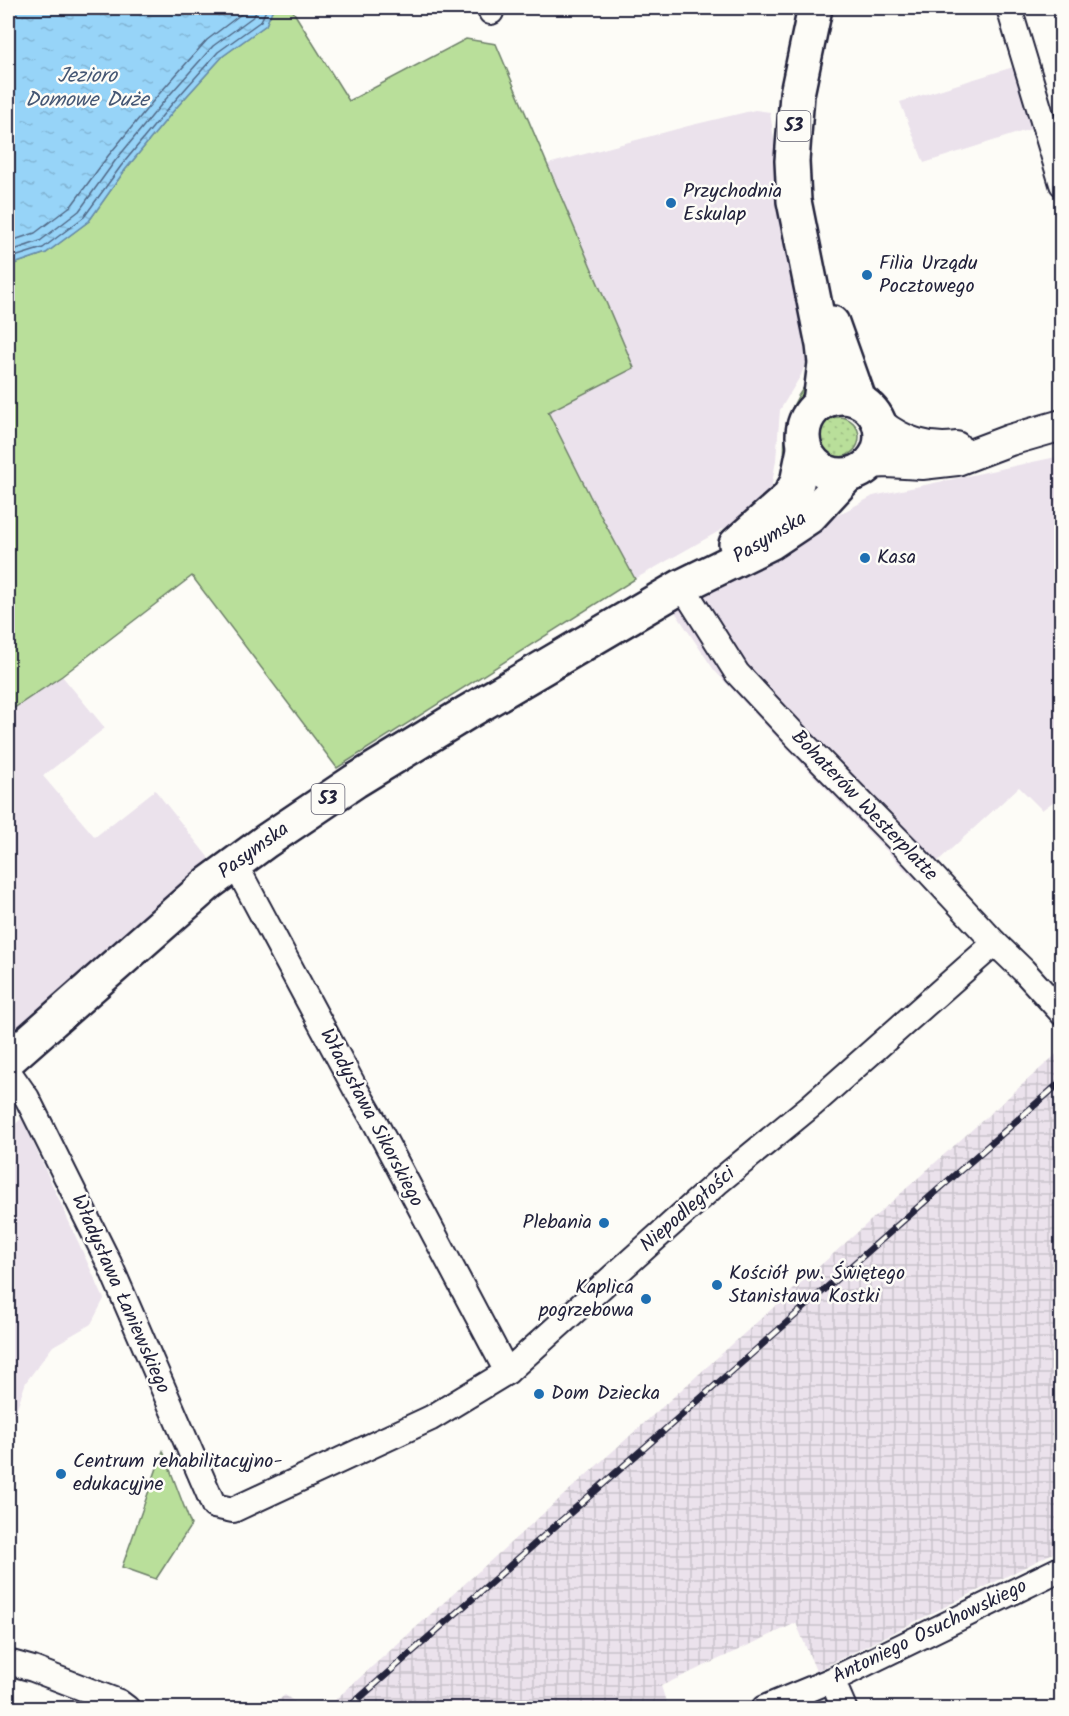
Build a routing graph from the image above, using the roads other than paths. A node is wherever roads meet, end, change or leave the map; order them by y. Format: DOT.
graph roads {
  1 [pos="815,8"];
  2 [pos="1010,8"];
  3 [pos="1062,184"];
  4 [pos="804,245"];
  5 [pos="859,399"];
  6 [pos="820,402"];
  7 [pos="881,425"];
  8 [pos="1062,425"];
  9 [pos="1010,440"];
  10 [pos="804,449"];
  11 [pos="858,469"];
  12 [pos="682,586"];
  13 [pos="233,866"];
  14 [pos="995,943"];
  15 [pos="1062,1013"];
  16 [pos="8,1060"];
  17 [pos="8,1071"];
  18 [pos="507,1372"];
  19 [pos="233,1510"];
  20 [pos="1062,1568"];
  21 [pos="8,1662"];
  22 [pos="832,1680"];
  23 [pos="127,1708"];
  24 [pos="764,1708"];
  25 [pos="844,1708"];
  1 -- 4 [label="main road, 53"];
  2 -- 3 [label="street"];
  4 -- 5 [label="main road, 53"];
  4 -- 6 [label="main road, 53"];
  5 -- 6 [label="main road"];
  5 -- 7 [label="main road, 53"];
  6 -- 10 [label="main road, 53"];
  7 -- 9 [label="street"];
  7 -- 11 [label="main road, 53"];
  8 -- 9 [label="street"];
  9 -- 11 [label="street"];
  10 -- 11 [label="main road"];
  10 -- 12 [label="main road, Pasymska / 53"];
  11 -- 12 [label="main road, Pasymska / 53"];
  12 -- 13 [label="main road, Pasymska / 53"];
  12 -- 14 [label="street, Bohaterów Westerplatte"];
  13 -- 16 [label="main road, Pasymska / 53"];
  13 -- 18 [label="street, Władysława Sikorskiego"];
  14 -- 15 [label="street, Bohaterów Westerplatte"];
  14 -- 18 [label="street, Niepodległości"];
  17 -- 19 [label="street, Władysława Łaniewskiego"];
  18 -- 19 [label="street, Niepodległości"];
  20 -- 22 [label="street, Antoniego Osuchowskiego"];
  21 -- 23 [label="street"];
  22 -- 24 [label="street, Antoniego Osuchowskiego"];
  22 -- 25 [label="street"];
}
